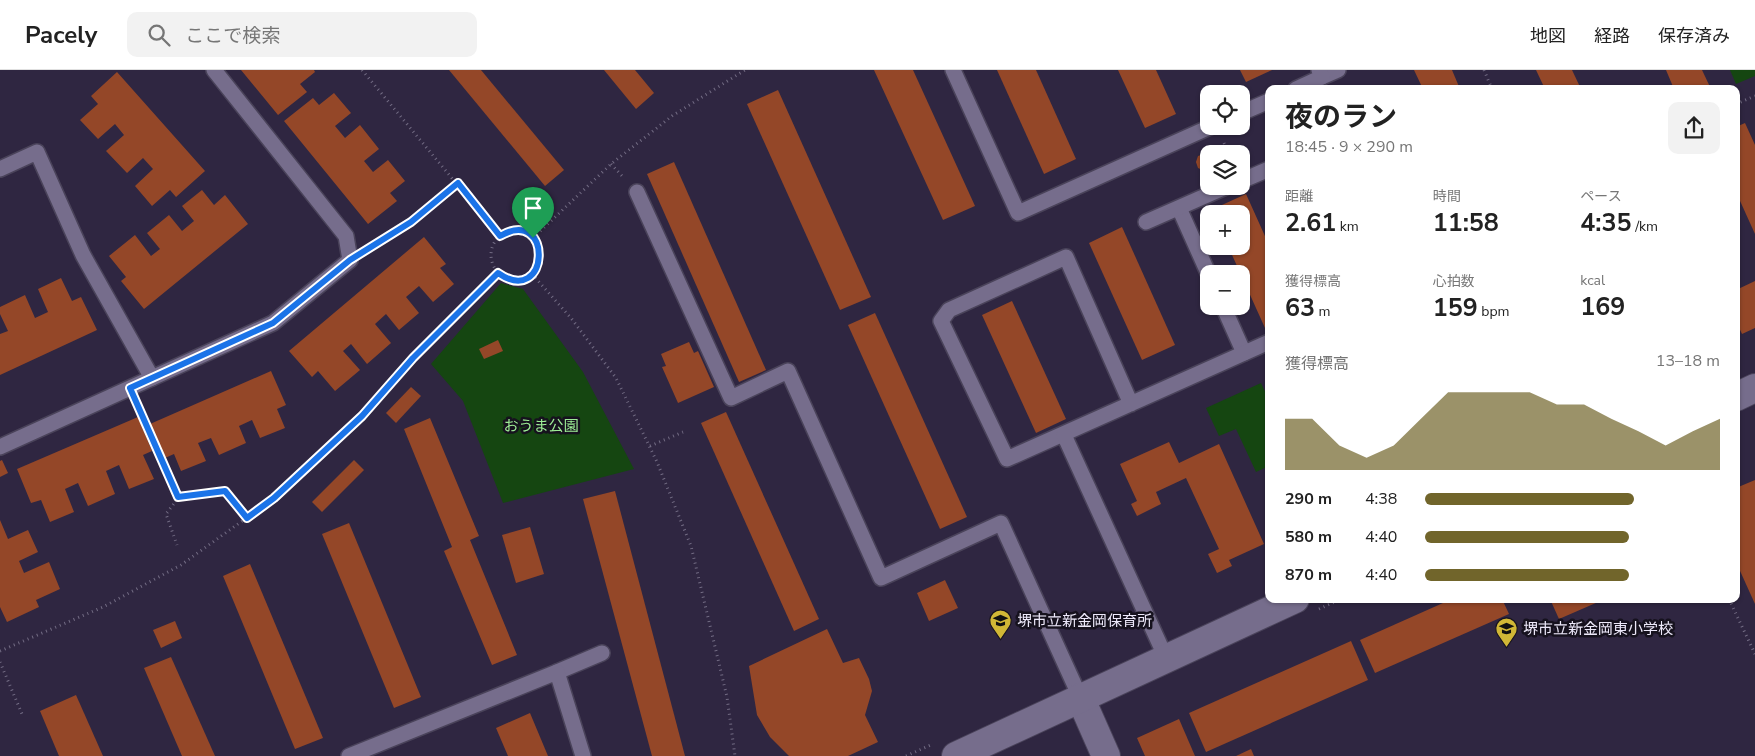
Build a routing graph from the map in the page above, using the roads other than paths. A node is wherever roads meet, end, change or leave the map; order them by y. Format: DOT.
graph roads {
  1 [pos="214,70"];
  2 [pos="953,70"];
  3 [pos="1338,70"];
  4 [pos="1320,74"];
  5 [pos="1302,85"];
  6 [pos="1265,103"];
  7 [pos="1250,109"];
  8 [pos="1200,131"];
  9 [pos="0,169"];
  10 [pos="1265,170"];
  11 [pos="1250,177"];
  12 [pos="637,192"];
  13 [pos="1208,195"];
  14 [pos="1179,208"];
  15 [pos="1146,222"];
  16 [pos="1205,265"];
  17 [pos="1227,315"];
  18 [pos="1265,344"];
  19 [pos="1244,353"];
  20 [pos="152,378"];
  21 [pos="1755,388"];
  22 [pos="1740,395"];
  23 [pos="1131,404"];
  24 [pos="1064,435"];
  25 [pos="0,447"];
  26 [pos="1286,603"];
  27 [pos="602,653"];
  28 [pos="1166,658"];
  29 [pos="557,672"];
  30 [pos="1080,697"];
  31 [pos="349,756"];
  32 [pos="583,756"];
  33 [pos="956,756"];
  34 [pos="1106,756"];
  1 -- 20 [label="lane"];
  2 -- 8 [label="lane"];
  3 -- 4 [label="lane"];
  4 -- 5 [label="lane"];
  6 -- 7 [label="lane"];
  9 -- 20 [label="lane"];
  10 -- 11 [label="lane"];
  12 -- 30 [label="lane"];
  13 -- 14 [label="lane"];
  14 -- 15 [label="lane"];
  14 -- 16 [label="lane"];
  17 -- 19 [label="lane"];
  18 -- 19 [label="lane"];
  19 -- 23 [label="lane"];
  20 -- 25 [label="lane"];
  21 -- 22 [label="street"];
  23 -- 24 [label="lane"];
  23 -- 24 [label="lane"];
  24 -- 28 [label="lane"];
  26 -- 28 [label="street"];
  27 -- 29 [label="lane"];
  28 -- 30 [label="street"];
  29 -- 31 [label="lane"];
  29 -- 32 [label="lane"];
  30 -- 33 [label="street"];
  30 -- 34 [label="street"];
}
